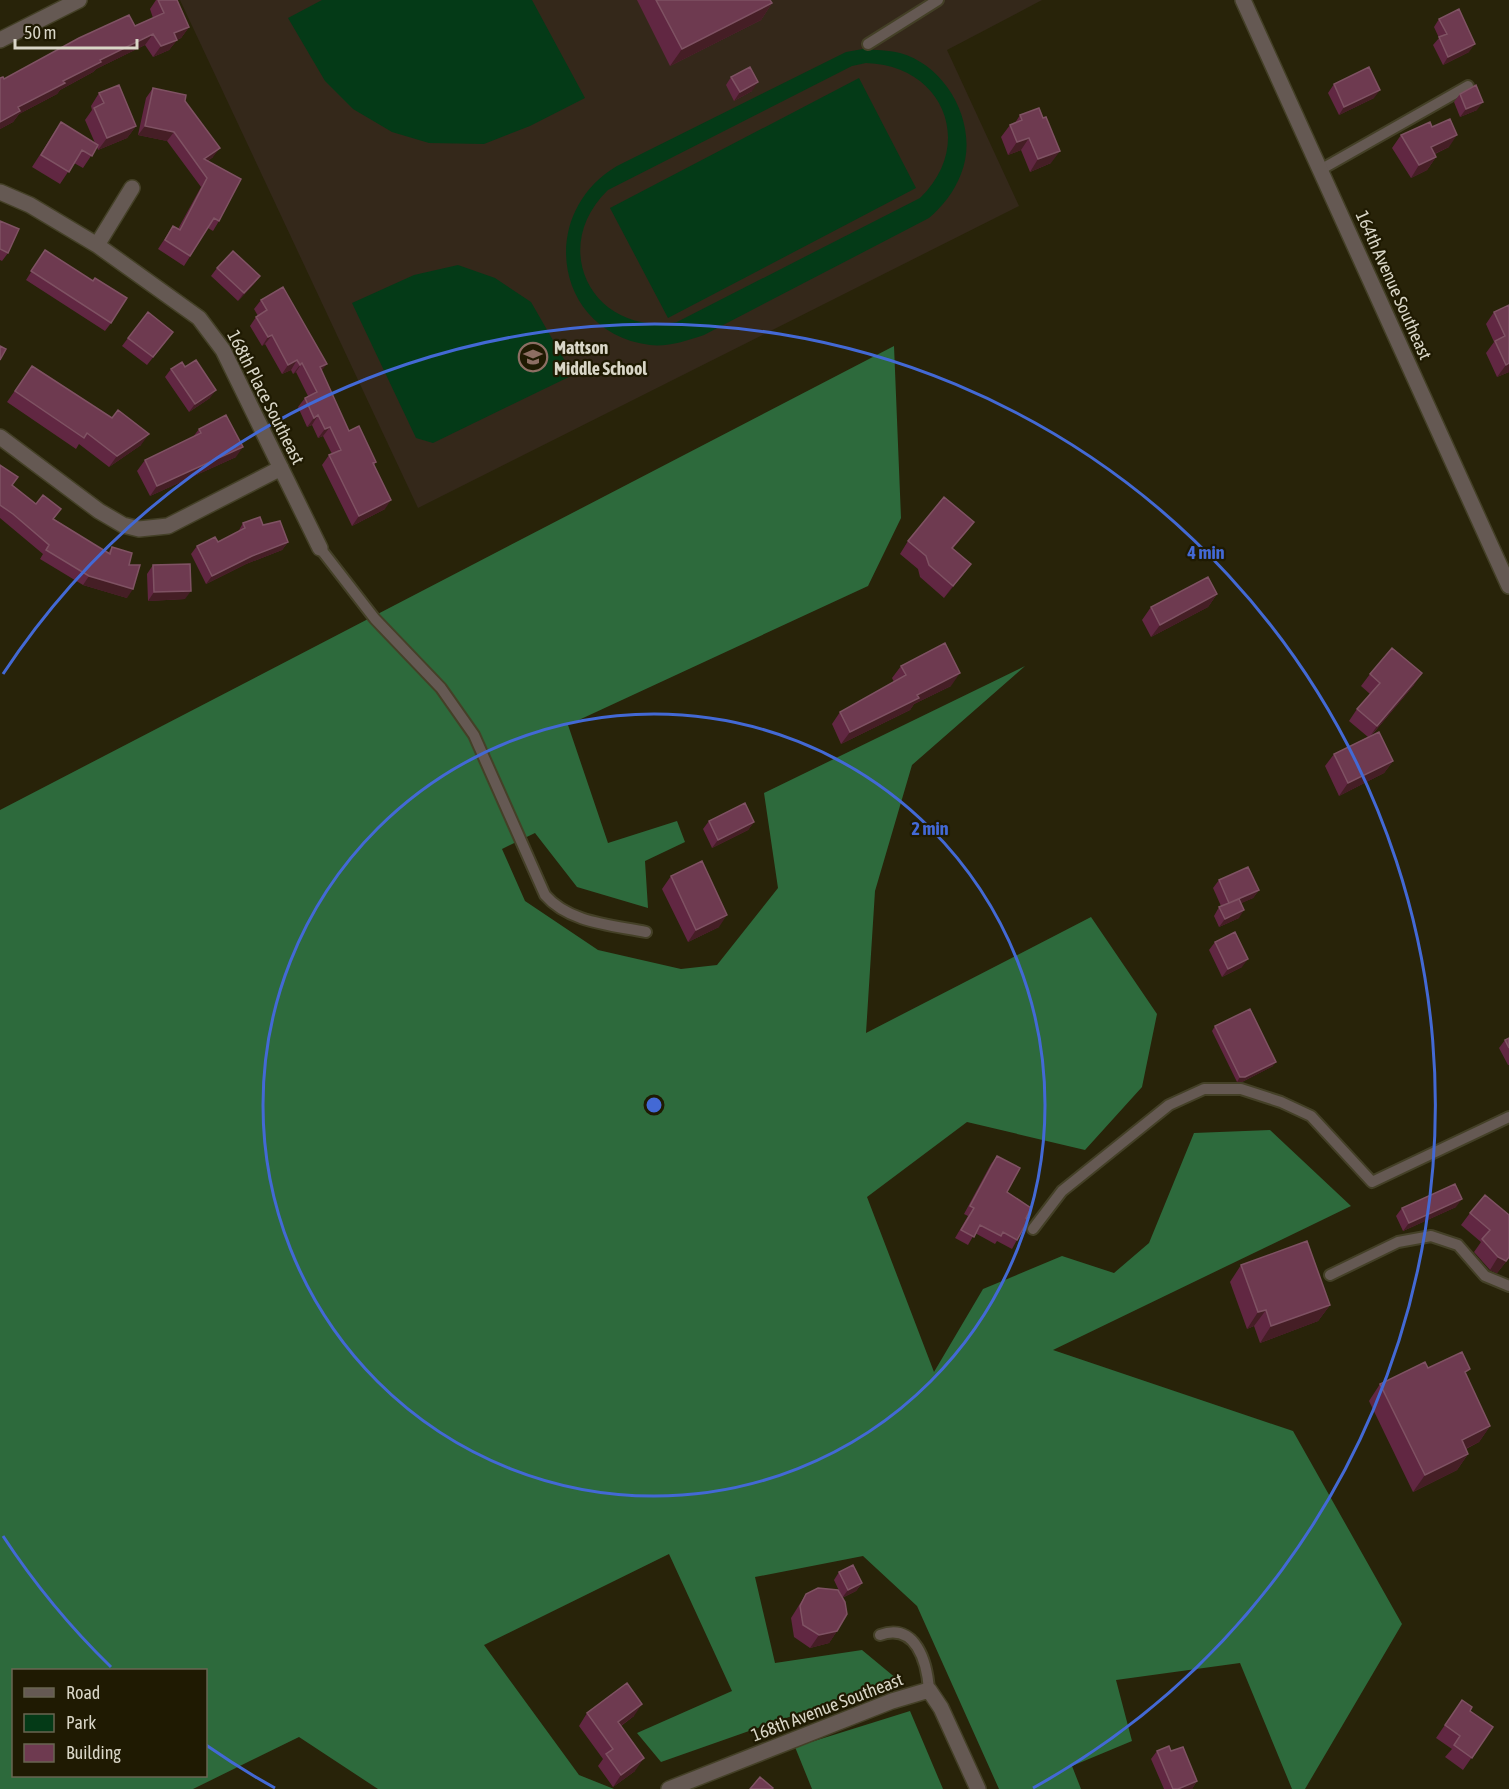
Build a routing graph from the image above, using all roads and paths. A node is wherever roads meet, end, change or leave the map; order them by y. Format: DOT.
graph roads {
  1 [pos="79,0"];
  2 [pos="938,0"];
  3 [pos="1243,0"];
  4 [pos="0,40"];
  5 [pos="868,44"];
  6 [pos="1468,86"];
  7 [pos="1320,170"];
  8 [pos="132,188"];
  9 [pos="0,192"];
  10 [pos="97,245"];
  11 [pos="0,437"];
  12 [pos="281,468"];
  13 [pos="320,548"];
  14 [pos="1509,586"];
  15 [pos="646,932"];
  16 [pos="1509,1117"];
  17 [pos="1033,1229"];
  18 [pos="1330,1275"];
  19 [pos="1509,1286"];
  20 [pos="880,1635"];
  21 [pos="929,1690"];
  22 [pos="669,1789"];
  23 [pos="978,1789"];
  1 -- 4 [label="street"];
  2 -- 5 [label="lane"];
  3 -- 7 [label="street, 164th Avenue Southeast"];
  6 -- 7 [label="lane"];
  7 -- 14 [label="street, 164th Avenue Southeast"];
  8 -- 10 [label="street"];
  9 -- 10 [label="street, 168th Place Southeast"];
  10 -- 12 [label="street, 168th Place Southeast"];
  11 -- 12 [label="street"];
  12 -- 13 [label="street, 168th Place Southeast"];
  13 -- 15 [label="lane"];
  16 -- 17 [label="lane"];
  18 -- 19 [label="lane"];
  20 -- 21 [label="lane"];
  21 -- 22 [label="street, 168th Avenue Southeast"];
  21 -- 23 [label="street, 168th Avenue Southeast"];
}
